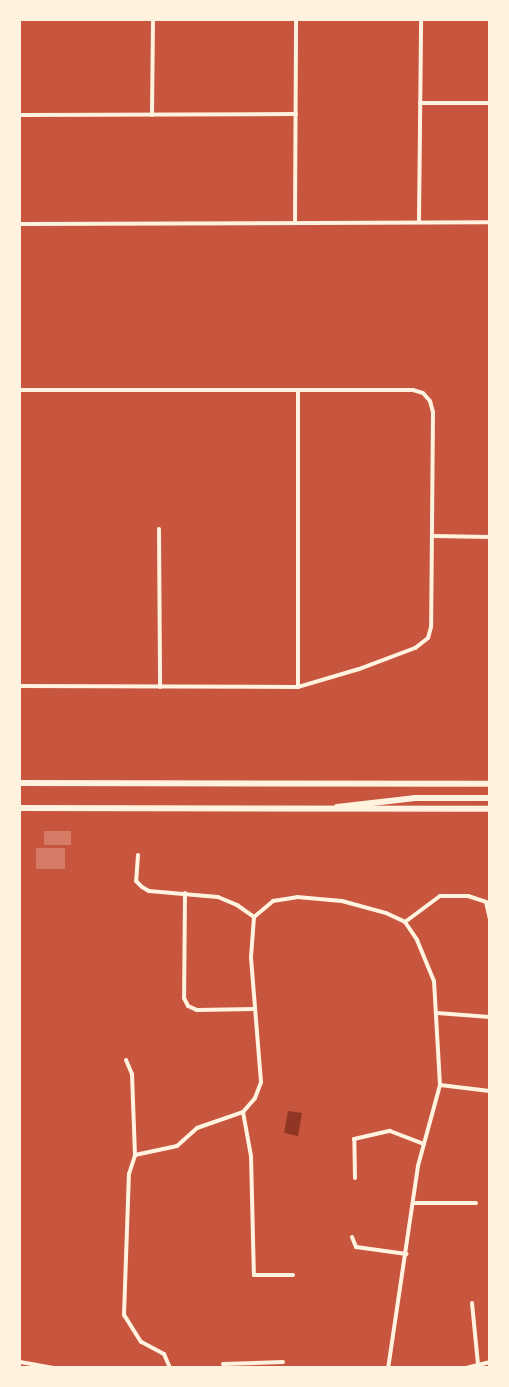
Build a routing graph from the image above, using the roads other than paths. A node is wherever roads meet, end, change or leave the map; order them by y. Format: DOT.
graph roads {
  1 [pos="153,20"];
  2 [pos="296,20"];
  3 [pos="421,20"];
  4 [pos="420,103"];
  5 [pos="489,103"];
  6 [pos="296,114"];
  7 [pos="20,116"];
  8 [pos="152,116"];
  9 [pos="419,222"];
  10 [pos="489,222"];
  11 [pos="295,223"];
  12 [pos="20,224"];
  13 [pos="20,390"];
  14 [pos="298,392"];
  15 [pos="159,530"];
  16 [pos="432,536"];
  17 [pos="489,537"];
  18 [pos="20,686"];
  19 [pos="160,687"];
  20 [pos="298,687"];
  21 [pos="20,783"];
  22 [pos="489,784"];
  23 [pos="489,798"];
  24 [pos="20,808"];
  25 [pos="489,809"];
  26 [pos="307,811"];
  27 [pos="138,855"];
  28 [pos="185,893"];
  29 [pos="254,917"];
  30 [pos="489,919"];
  31 [pos="405,922"];
  32 [pos="255,1009"];
  33 [pos="437,1013"];
  34 [pos="489,1017"];
  35 [pos="126,1060"];
  36 [pos="440,1085"];
  37 [pos="489,1091"];
  38 [pos="243,1112"];
  39 [pos="424,1144"];
  40 [pos="135,1155"];
  41 [pos="355,1178"];
  42 [pos="413,1203"];
  43 [pos="476,1203"];
  44 [pos="352,1237"];
  45 [pos="406,1254"];
  46 [pos="294,1275"];
  47 [pos="472,1303"];
  48 [pos="20,1362"];
  49 [pos="283,1362"];
  50 [pos="489,1362"];
  51 [pos="224,1364"];
  52 [pos="478,1364"];
  53 [pos="253,1365"];
  54 [pos="52,1368"];
  55 [pos="170,1368"];
  56 [pos="388,1368"];
  57 [pos="466,1368"];
  1 -- 8 [label="street"];
  2 -- 6 [label="street"];
  3 -- 4 [label="street"];
  4 -- 5 [label="street"];
  4 -- 9 [label="street"];
  6 -- 8 [label="street"];
  6 -- 11 [label="street"];
  7 -- 8 [label="street"];
  9 -- 10 [label="street"];
  9 -- 11 [label="street"];
  11 -- 12 [label="street"];
  13 -- 14 [label="street"];
  14 -- 16 [label="street"];
  14 -- 20 [label="street"];
  15 -- 19 [label="street"];
  16 -- 17 [label="street"];
  16 -- 20 [label="street"];
  18 -- 19 [label="street"];
  19 -- 20 [label="street"];
  21 -- 22 [label="main road"];
  23 -- 26 [label="main road"];
  24 -- 26 [label="main road"];
  25 -- 26 [label="main road"];
  27 -- 28 [label="street"];
  28 -- 29 [label="street"];
  28 -- 32 [label="street"];
  29 -- 31 [label="street"];
  29 -- 32 [label="street"];
  30 -- 31 [label="street"];
  31 -- 33 [label="street"];
  32 -- 38 [label="street"];
  33 -- 34 [label="street"];
  33 -- 36 [label="street"];
  35 -- 40 [label="street"];
  36 -- 37 [label="street"];
  36 -- 39 [label="street"];
  38 -- 40 [label="street"];
  38 -- 46 [label="street"];
  39 -- 41 [label="street"];
  39 -- 42 [label="street"];
  40 -- 55 [label="street"];
  42 -- 43 [label="street"];
  42 -- 45 [label="street"];
  44 -- 45 [label="street"];
  45 -- 56 [label="street"];
  47 -- 52 [label="street"];
  48 -- 54 [label="street"];
  49 -- 53 [label="street"];
  50 -- 52 [label="street"];
  51 -- 53 [label="street"];
  52 -- 57 [label="street"];
}
